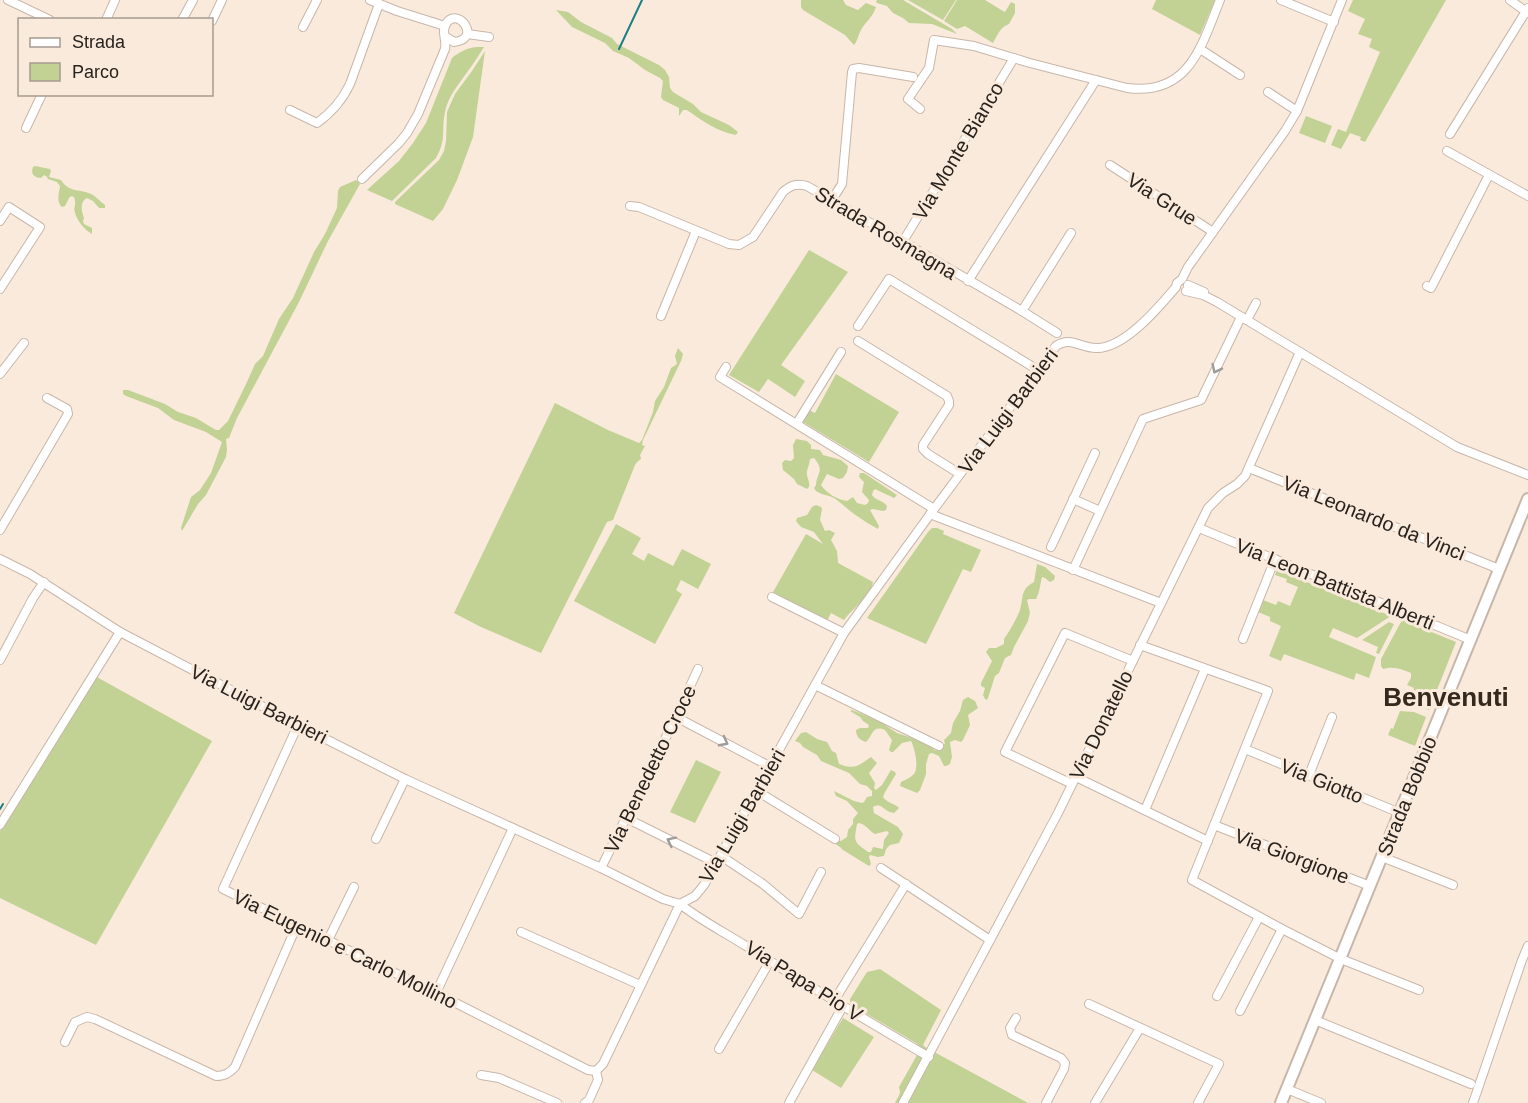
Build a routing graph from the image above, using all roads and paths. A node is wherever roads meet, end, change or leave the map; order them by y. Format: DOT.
graph roads {
  1 [pos="8,0"];
  2 [pos="115,0"];
  3 [pos="193,0"];
  4 [pos="222,0"];
  5 [pos="316,0"];
  6 [pos="370,0"];
  7 [pos="1220,0"];
  8 [pos="1281,0"];
  9 [pos="1342,0"];
  10 [pos="1510,0"];
  11 [pos="379,4"];
  12 [pos="1527,11"];
  13 [pos="46,18"];
  14 [pos="107,18"];
  15 [pos="183,18"];
  16 [pos="213,19"];
  17 [pos="1334,22"];
  18 [pos="445,26"];
  19 [pos="303,27"];
  20 [pos="467,34"];
  21 [pos="446,37"];
  22 [pos="489,37"];
  23 [pos="457,42"];
  24 [pos="1200,50"];
  25 [pos="444,54"];
  26 [pos="1014,58"];
  27 [pos="1240,75"];
  28 [pos="914,77"];
  29 [pos="1096,80"];
  30 [pos="1268,92"];
  31 [pos="41,96"];
  32 [pos="920,109"];
  33 [pos="290,110"];
  34 [pos="1297,111"];
  35 [pos="26,128"];
  36 [pos="1450,134"];
  37 [pos="1448,151"];
  38 [pos="1110,165"];
  39 [pos="1489,175"];
  40 [pos="362,179"];
  41 [pos="1528,196"];
  42 [pos="832,200"];
  43 [pos="630,206"];
  44 [pos="0,221"];
  45 [pos="696,231"];
  46 [pos="1214,232"];
  47 [pos="1071,233"];
  48 [pos="902,243"];
  49 [pos="968,281"];
  50 [pos="1183,286"];
  51 [pos="1427,286"];
  52 [pos="0,288"];
  53 [pos="1256,303"];
  54 [pos="1022,312"];
  55 [pos="661,316"];
  56 [pos="1244,318"];
  57 [pos="858,326"];
  58 [pos="1057,333"];
  59 [pos="858,341"];
  60 [pos="1070,342"];
  61 [pos="24,343"];
  62 [pos="1056,346"];
  63 [pos="841,352"];
  64 [pos="1300,352"];
  65 [pos="726,367"];
  66 [pos="1038,370"];
  67 [pos="0,374"];
  68 [pos="48,398"];
  69 [pos="797,423"];
  70 [pos="1095,453"];
  71 [pos="1249,468"];
  72 [pos="960,474"];
  73 [pos="1528,475"];
  74 [pos="1528,499"];
  75 [pos="1073,500"];
  76 [pos="1101,508"];
  77 [pos="932,512"];
  78 [pos="1199,528"];
  79 [pos="0,530"];
  80 [pos="1051,548"];
  81 [pos="0,559"];
  82 [pos="1275,559"];
  83 [pos="1499,568"];
  84 [pos="1073,570"];
  85 [pos="45,582"];
  86 [pos="772,597"];
  87 [pos="1161,603"];
  88 [pos="120,632"];
  89 [pos="844,633"];
  90 [pos="1244,639"];
  91 [pos="1471,640"];
  92 [pos="1140,645"];
  93 [pos="0,660"];
  94 [pos="1133,661"];
  95 [pos="698,669"];
  96 [pos="1205,669"];
  97 [pos="815,685"];
  98 [pos="676,717"];
  99 [pos="1332,717"];
  100 [pos="298,725"];
  101 [pos="939,746"];
  102 [pos="1245,749"];
  103 [pos="771,767"];
  104 [pos="1309,776"];
  105 [pos="405,779"];
  106 [pos="1074,781"];
  107 [pos="757,791"];
  108 [pos="1145,810"];
  109 [pos="1400,813"];
  110 [pos="626,818"];
  111 [pos="0,825"];
  112 [pos="1214,825"];
  113 [pos="513,828"];
  114 [pos="376,839"];
  115 [pos="835,839"];
  116 [pos="1208,841"];
  117 [pos="1382,857"];
  118 [pos="719,860"];
  119 [pos="601,868"];
  120 [pos="881,868"];
  121 [pos="821,872"];
  122 [pos="906,884"];
  123 [pos="1453,885"];
  124 [pos="1370,886"];
  125 [pos="354,887"];
  126 [pos="680,904"];
  127 [pos="1259,917"];
  128 [pos="297,925"];
  129 [pos="1282,929"];
  130 [pos="521,932"];
  131 [pos="328,940"];
  132 [pos="990,940"];
  133 [pos="1528,946"];
  134 [pos="1341,958"];
  135 [pos="770,961"];
  136 [pos="640,986"];
  137 [pos="1419,990"];
  138 [pos="436,993"];
  139 [pos="1218,996"];
  140 [pos="834,1001"];
  141 [pos="1089,1005"];
  142 [pos="843,1006"];
  143 [pos="1240,1011"];
  144 [pos="1016,1018"];
  145 [pos="1315,1020"];
  146 [pos="1140,1028"];
  147 [pos="65,1042"];
  148 [pos="719,1049"];
  149 [pos="928,1057"];
  150 [pos="596,1071"];
  151 [pos="481,1075"];
  152 [pos="1471,1084"];
  153 [pos="1287,1089"];
  154 [pos="557,1103"];
  155 [pos="585,1103"];
  156 [pos="789,1103"];
  157 [pos="903,1103"];
  158 [pos="1046,1103"];
  159 [pos="1095,1103"];
  160 [pos="1198,1103"];
  161 [pos="1281,1103"];
  162 [pos="1321,1103"];
  163 [pos="1473,1103"];
  1 -- 13 [label="street"];
  2 -- 14 [label="street"];
  3 -- 15 [label="street"];
  4 -- 16 [label="street"];
  5 -- 19 [label="street"];
  6 -- 11 [label="street"];
  7 -- 24 [label="street"];
  8 -- 17 [label="street"];
  9 -- 17 [label="street"];
  10 -- 12 [label="street"];
  11 -- 18 [label="street"];
  11 -- 33 [label="street"];
  12 -- 36 [label="street"];
  17 -- 34 [label="street"];
  18 -- 20 [label="street"];
  18 -- 21 [label="street"];
  20 -- 22 [label="street"];
  20 -- 23 [label="street"];
  21 -- 23 [label="street"];
  21 -- 25 [label="street"];
  23 -- 25 [label="street"];
  24 -- 27 [label="street"];
  24 -- 29 [label="street"];
  25 -- 40 [label="street"];
  26 -- 29 [label="street"];
  26 -- 32 [label="street"];
  26 -- 48 [label="street, Via Monte Bianco"];
  28 -- 42 [label="street"];
  29 -- 49 [label="street"];
  30 -- 34 [label="street"];
  31 -- 35 [label="street"];
  34 -- 46 [label="street"];
  37 -- 39 [label="street"];
  38 -- 46 [label="street, Via Grue"];
  39 -- 41 [label="street"];
  39 -- 51 [label="street"];
  42 -- 45 [label="street, Strada Rosmagna"];
  42 -- 48 [label="street, Strada Rosmagna"];
  43 -- 45 [label="street, Strada Rosmagna"];
  44 -- 52 [label="street"];
  45 -- 55 [label="street"];
  46 -- 50 [label="street"];
  47 -- 54 [label="street"];
  48 -- 49 [label="street, Strada Rosmagna"];
  49 -- 54 [label="street, Strada Rosmagna"];
  50 -- 56 [label="street"];
  50 -- 60 [label="street, Via Luigi Barbieri"];
  53 -- 56 [label="street"];
  54 -- 58 [label="street, Strada Rosmagna"];
  56 -- 64 [label="street"];
  56 -- 76 [label="street, one-way"];
  57 -- 66 [label="street"];
  58 -- 60 [label="street, Strada Rosmagna"];
  58 -- 62 [label="street"];
  59 -- 72 [label="street"];
  60 -- 62 [label="street, Via Luigi Barbieri"];
  61 -- 67 [label="street"];
  62 -- 66 [label="street, Via Luigi Barbieri"];
  63 -- 69 [label="street"];
  64 -- 71 [label="street, Via Donatello"];
  64 -- 73 [label="street"];
  65 -- 69 [label="street"];
  66 -- 72 [label="street, Via Luigi Barbieri"];
  68 -- 79 [label="street"];
  69 -- 77 [label="street"];
  70 -- 75 [label="street"];
  71 -- 78 [label="street, Via Donatello"];
  71 -- 83 [label="street, Via Leonardo da Vinci"];
  72 -- 77 [label="street, Via Luigi Barbieri"];
  74 -- 83 [label="main road, Strada Bobbio"];
  75 -- 76 [label="street"];
  75 -- 80 [label="street"];
  76 -- 84 [label="street"];
  77 -- 84 [label="street"];
  77 -- 89 [label="street, Via Luigi Barbieri"];
  78 -- 82 [label="street, Via Leon Battista Alberti"];
  78 -- 87 [label="street, Via Donatello"];
  81 -- 85 [label="street, Via Luigi Barbieri"];
  82 -- 90 [label="street"];
  82 -- 91 [label="street, Via Leon Battista Alberti"];
  83 -- 91 [label="main road, Strada Bobbio"];
  84 -- 87 [label="street"];
  85 -- 88 [label="street, Via Luigi Barbieri"];
  85 -- 93 [label="street"];
  86 -- 89 [label="street"];
  87 -- 92 [label="street, Via Donatello"];
  88 -- 100 [label="street, Via Luigi Barbieri"];
  88 -- 111 [label="street"];
  89 -- 97 [label="street, Via Luigi Barbieri"];
  91 -- 109 [label="main road, Strada Bobbio"];
  92 -- 94 [label="street, Via Donatello"];
  92 -- 96 [label="street"];
  94 -- 106 [label="street, Via Donatello"];
  94 -- 106 [label="street"];
  95 -- 98 [label="street, Via Benedetto Croce"];
  96 -- 102 [label="street"];
  96 -- 108 [label="street"];
  97 -- 101 [label="street"];
  97 -- 103 [label="street, Via Luigi Barbieri"];
  98 -- 103 [label="street, one-way"];
  98 -- 110 [label="street, Via Benedetto Croce"];
  99 -- 104 [label="street"];
  100 -- 105 [label="street, Via Luigi Barbieri"];
  100 -- 128 [label="street, Via Eugenio e Carlo Mollino"];
  102 -- 104 [label="street, Via Giotto"];
  102 -- 112 [label="street"];
  103 -- 107 [label="street, Via Luigi Barbieri"];
  104 -- 109 [label="street, Via Giotto"];
  105 -- 113 [label="street, Via Luigi Barbieri"];
  105 -- 114 [label="street"];
  106 -- 108 [label="street"];
  106 -- 132 [label="street, Via Donatello"];
  107 -- 115 [label="street"];
  107 -- 118 [label="street, Via Luigi Barbieri"];
  108 -- 116 [label="street"];
  109 -- 117 [label="main road, Strada Bobbio"];
  118 -- 110 [label="street, one-way"];
  110 -- 119 [label="street, Via Benedetto Croce"];
  112 -- 116 [label="street"];
  112 -- 124 [label="street, Via Giorgione"];
  113 -- 119 [label="street, Via Luigi Barbieri"];
  113 -- 138 [label="street"];
  116 -- 127 [label="street"];
  117 -- 123 [label="street"];
  117 -- 124 [label="main road, Strada Bobbio"];
  118 -- 121 [label="street"];
  118 -- 126 [label="street, Via Luigi Barbieri"];
  119 -- 126 [label="street, Via Luigi Barbieri"];
  120 -- 122 [label="street"];
  122 -- 132 [label="street"];
  122 -- 140 [label="street"];
  124 -- 134 [label="main road, Strada Bobbio"];
  125 -- 131 [label="street"];
  126 -- 135 [label="street, Via Papa Pio V"];
  126 -- 136 [label="street"];
  127 -- 129 [label="street"];
  127 -- 139 [label="street"];
  128 -- 131 [label="street, Via Eugenio e Carlo Mollino"];
  128 -- 147 [label="street"];
  129 -- 134 [label="street"];
  129 -- 143 [label="street"];
  130 -- 136 [label="street"];
  131 -- 138 [label="street, Via Eugenio e Carlo Mollino"];
  132 -- 149 [label="street, Via Donatello"];
  133 -- 163 [label="street"];
  134 -- 137 [label="street"];
  134 -- 145 [label="main road, Strada Bobbio"];
  135 -- 140 [label="street, Via Papa Pio V"];
  135 -- 148 [label="street"];
  136 -- 150 [label="street"];
  138 -- 150 [label="street, Via Eugenio e Carlo Mollino"];
  140 -- 142 [label="street, Via Papa Pio V"];
  141 -- 146 [label="street"];
  142 -- 149 [label="street, Via Papa Pio V"];
  142 -- 156 [label="street"];
  144 -- 158 [label="street"];
  145 -- 152 [label="street"];
  145 -- 153 [label="main road, Strada Bobbio"];
  146 -- 159 [label="street"];
  146 -- 160 [label="street"];
  149 -- 157 [label="street, Via Donatello"];
  150 -- 155 [label="street"];
  151 -- 154 [label="street"];
  153 -- 161 [label="main road, Strada Bobbio"];
  153 -- 162 [label="street"];
}
